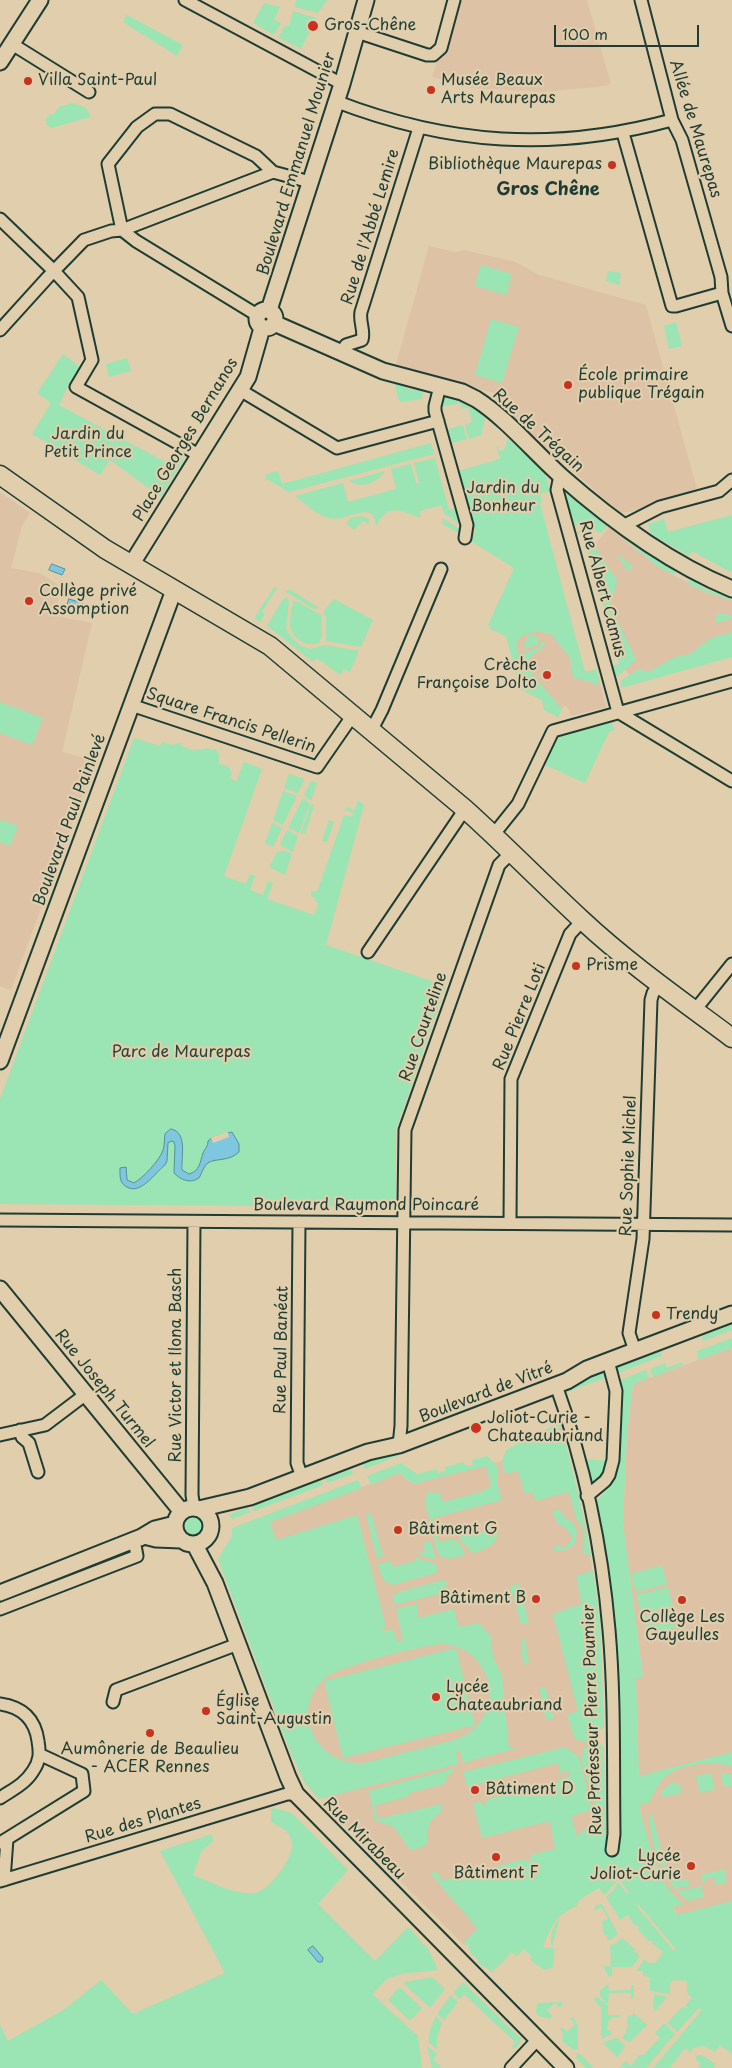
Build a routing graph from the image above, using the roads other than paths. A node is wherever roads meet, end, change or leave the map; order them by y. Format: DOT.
graph roads {
  1 [pos="40,0"];
  2 [pos="185,0"];
  3 [pos="366,0"];
  4 [pos="454,0"];
  5 [pos="641,0"];
  6 [pos="357,32"];
  7 [pos="12,44"];
  8 [pos="0,62"];
  9 [pos="342,84"];
  10 [pos="89,92"];
  11 [pos="335,101"];
  12 [pos="672,120"];
  13 [pos="419,128"];
  14 [pos="623,133"];
  15 [pos="273,172"];
  16 [pos="310,182"];
  17 [pos="0,219"];
  18 [pos="122,230"];
  19 [pos="54,270"];
  20 [pos="722,293"];
  21 [pos="265,319"];
  22 [pos="732,326"];
  23 [pos="0,330"];
  24 [pos="341,353"];
  25 [pos="440,386"];
  26 [pos="240,390"];
  27 [pos="438,422"];
  28 [pos="199,455"];
  29 [pos="0,475"];
  30 [pos="560,475"];
  31 [pos="732,480"];
  32 [pos="719,491"];
  33 [pos="732,491"];
  34 [pos="623,526"];
  35 [pos="465,538"];
  36 [pos="131,565"];
  37 [pos="440,569"];
  38 [pos="732,589"];
  39 [pos="174,590"];
  40 [pos="732,681"];
  41 [pos="131,705"];
  42 [pos="618,712"];
  43 [pos="353,715"];
  44 [pos="371,730"];
  45 [pos="732,781"];
  46 [pos="465,809"];
  47 [pos="494,834"];
  48 [pos="512,852"];
  49 [pos="582,921"];
  50 [pos="368,952"];
  51 [pos="732,964"];
  52 [pos="660,984"];
  53 [pos="695,1010"];
  54 [pos="732,1038"];
  55 [pos="0,1061"];
  56 [pos="0,1220"];
  57 [pos="194,1222"];
  58 [pos="299,1222"];
  59 [pos="404,1222"];
  60 [pos="510,1222"];
  61 [pos="644,1224"];
  62 [pos="732,1225"];
  63 [pos="0,1289"];
  64 [pos="732,1314"];
  65 [pos="635,1351"];
  66 [pos="608,1361"];
  67 [pos="556,1386"];
  68 [pos="86,1394"];
  69 [pos="20,1430"];
  70 [pos="0,1435"];
  71 [pos="399,1445"];
  72 [pos="38,1472"];
  73 [pos="302,1477"];
  74 [pos="587,1496"];
  75 [pos="250,1497"];
  76 [pos="188,1513"];
  77 [pos="212,1526"];
  78 [pos="139,1538"];
  79 [pos="193,1542"];
  80 [pos="0,1593"];
  81 [pos="0,1608"];
  82 [pos="238,1644"];
  83 [pos="113,1702"];
  84 [pos="0,1704"];
  85 [pos="40,1755"];
  86 [pos="296,1794"];
  87 [pos="0,1798"];
  88 [pos="4,1841"];
  89 [pos="612,1850"];
  90 [pos="2,1880"];
  91 [pos="538,2039"];
  92 [pos="511,2068"];
  93 [pos="566,2068"];
  1 -- 7 [label="street"];
  2 -- 9 [label="street"];
  3 -- 6 [label="street, Boulevard Emmanuel Mounier"];
  4 -- 6 [label="street"];
  5 -- 12 [label="street, Allée de Maurepas"];
  6 -- 9 [label="street, Boulevard Emmanuel Mounier"];
  7 -- 8 [label="street"];
  7 -- 10 [label="street"];
  9 -- 11 [label="street, Boulevard Emmanuel Mounier"];
  11 -- 13 [label="street"];
  11 -- 16 [label="street, Boulevard Emmanuel Mounier"];
  12 -- 14 [label="street"];
  12 -- 20 [label="street, Allée de Maurepas"];
  13 -- 14 [label="street"];
  13 -- 24 [label="street, Rue de l'Abbé Lemire"];
  14 -- 20 [label="street"];
  15 -- 16 [label="street"];
  15 -- 18 [label="street"];
  15 -- 18 [label="street"];
  16 -- 21 [label="street, Boulevard Emmanuel Mounier"];
  17 -- 19 [label="street"];
  18 -- 19 [label="street"];
  18 -- 21 [label="street, Rue de Trégain"];
  19 -- 23 [label="street"];
  19 -- 28 [label="street"];
  20 -- 22 [label="street, Allée de Maurepas"];
  21 -- 24 [label="street, Rue de Trégain"];
  21 -- 26 [label="street, Place Georges Bernanos"];
  24 -- 25 [label="street, Rue de Trégain"];
  25 -- 27 [label="street"];
  25 -- 30 [label="street, Rue de Trégain"];
  26 -- 27 [label="street"];
  26 -- 28 [label="street, Place Georges Bernanos"];
  27 -- 35 [label="street"];
  28 -- 36 [label="street, Place Georges Bernanos"];
  29 -- 36 [label="main road"];
  30 -- 34 [label="street, Rue de Trégain"];
  30 -- 42 [label="street, Rue Albert Camus"];
  31 -- 32 [label="street"];
  32 -- 33 [label="street"];
  32 -- 34 [label="street"];
  34 -- 38 [label="street, Rue de Trégain"];
  36 -- 39 [label="main road"];
  37 -- 44 [label="street"];
  39 -- 41 [label="street, Boulevard Paul Painlevé"];
  39 -- 43 [label="main road"];
  40 -- 42 [label="street"];
  41 -- 43 [label="street, Square Francis Pellerin"];
  41 -- 55 [label="street, Boulevard Paul Painlevé"];
  42 -- 45 [label="street"];
  42 -- 47 [label="street"];
  43 -- 44 [label="main road"];
  44 -- 46 [label="main road"];
  46 -- 47 [label="main road"];
  46 -- 50 [label="street"];
  47 -- 48 [label="main road"];
  48 -- 49 [label="main road"];
  48 -- 59 [label="street, Rue Courteline"];
  49 -- 52 [label="main road"];
  49 -- 60 [label="street, Rue Pierre Loti"];
  51 -- 53 [label="street"];
  52 -- 53 [label="main road"];
  52 -- 61 [label="street, Rue Sophie Michel"];
  53 -- 54 [label="main road"];
  56 -- 57 [label="street, Boulevard Raymond Poincaré"];
  57 -- 58 [label="street, Boulevard Raymond Poincaré"];
  57 -- 76 [label="street, Rue Victor et Ilona Basch"];
  58 -- 59 [label="street, Boulevard Raymond Poincaré"];
  58 -- 73 [label="street, Rue Paul Banéat"];
  59 -- 60 [label="street, Boulevard Raymond Poincaré"];
  59 -- 71 [label="street, Rue Courteline"];
  60 -- 61 [label="street, Boulevard Raymond Poincaré"];
  61 -- 62 [label="street, Boulevard Raymond Poincaré"];
  61 -- 65 [label="street, Rue Sophie Michel"];
  63 -- 68 [label="street, Rue Joseph Turmel"];
  64 -- 65 [label="street, Boulevard de Vitré"];
  65 -- 66 [label="street, Boulevard de Vitré"];
  66 -- 67 [label="street, Boulevard de Vitré"];
  66 -- 74 [label="street"];
  67 -- 71 [label="street, Boulevard de Vitré"];
  67 -- 74 [label="street, Rue Professeur Pierre Poumier"];
  68 -- 69 [label="street"];
  68 -- 76 [label="street, Rue Joseph Turmel"];
  69 -- 70 [label="street"];
  69 -- 72 [label="street"];
  71 -- 73 [label="street, Boulevard de Vitré"];
  73 -- 75 [label="street, Boulevard de Vitré"];
  74 -- 89 [label="street, Rue Professeur Pierre Poumier"];
  75 -- 76 [label="street, Boulevard de Vitré"];
  75 -- 77 [label="street, Boulevard de Vitré"];
  76 -- 77 [label="street"];
  76 -- 78 [label="street, Boulevard de Vitré"];
  76 -- 79 [label="street"];
  77 -- 79 [label="street, Boulevard de Vitré"];
  78 -- 79 [label="street, Boulevard de Vitré"];
  78 -- 80 [label="street, Boulevard de Vitré"];
  78 -- 81 [label="street"];
  79 -- 82 [label="street, Rue Mirabeau"];
  82 -- 83 [label="street"];
  82 -- 86 [label="street, Rue Mirabeau"];
  84 -- 85 [label="street"];
  85 -- 87 [label="street"];
  85 -- 88 [label="street"];
  86 -- 90 [label="street, Rue des Plantes"];
  86 -- 91 [label="street, Rue Mirabeau"];
  88 -- 90 [label="street"];
  91 -- 92 [label="street"];
  91 -- 93 [label="street, Rue Mirabeau"];
}
